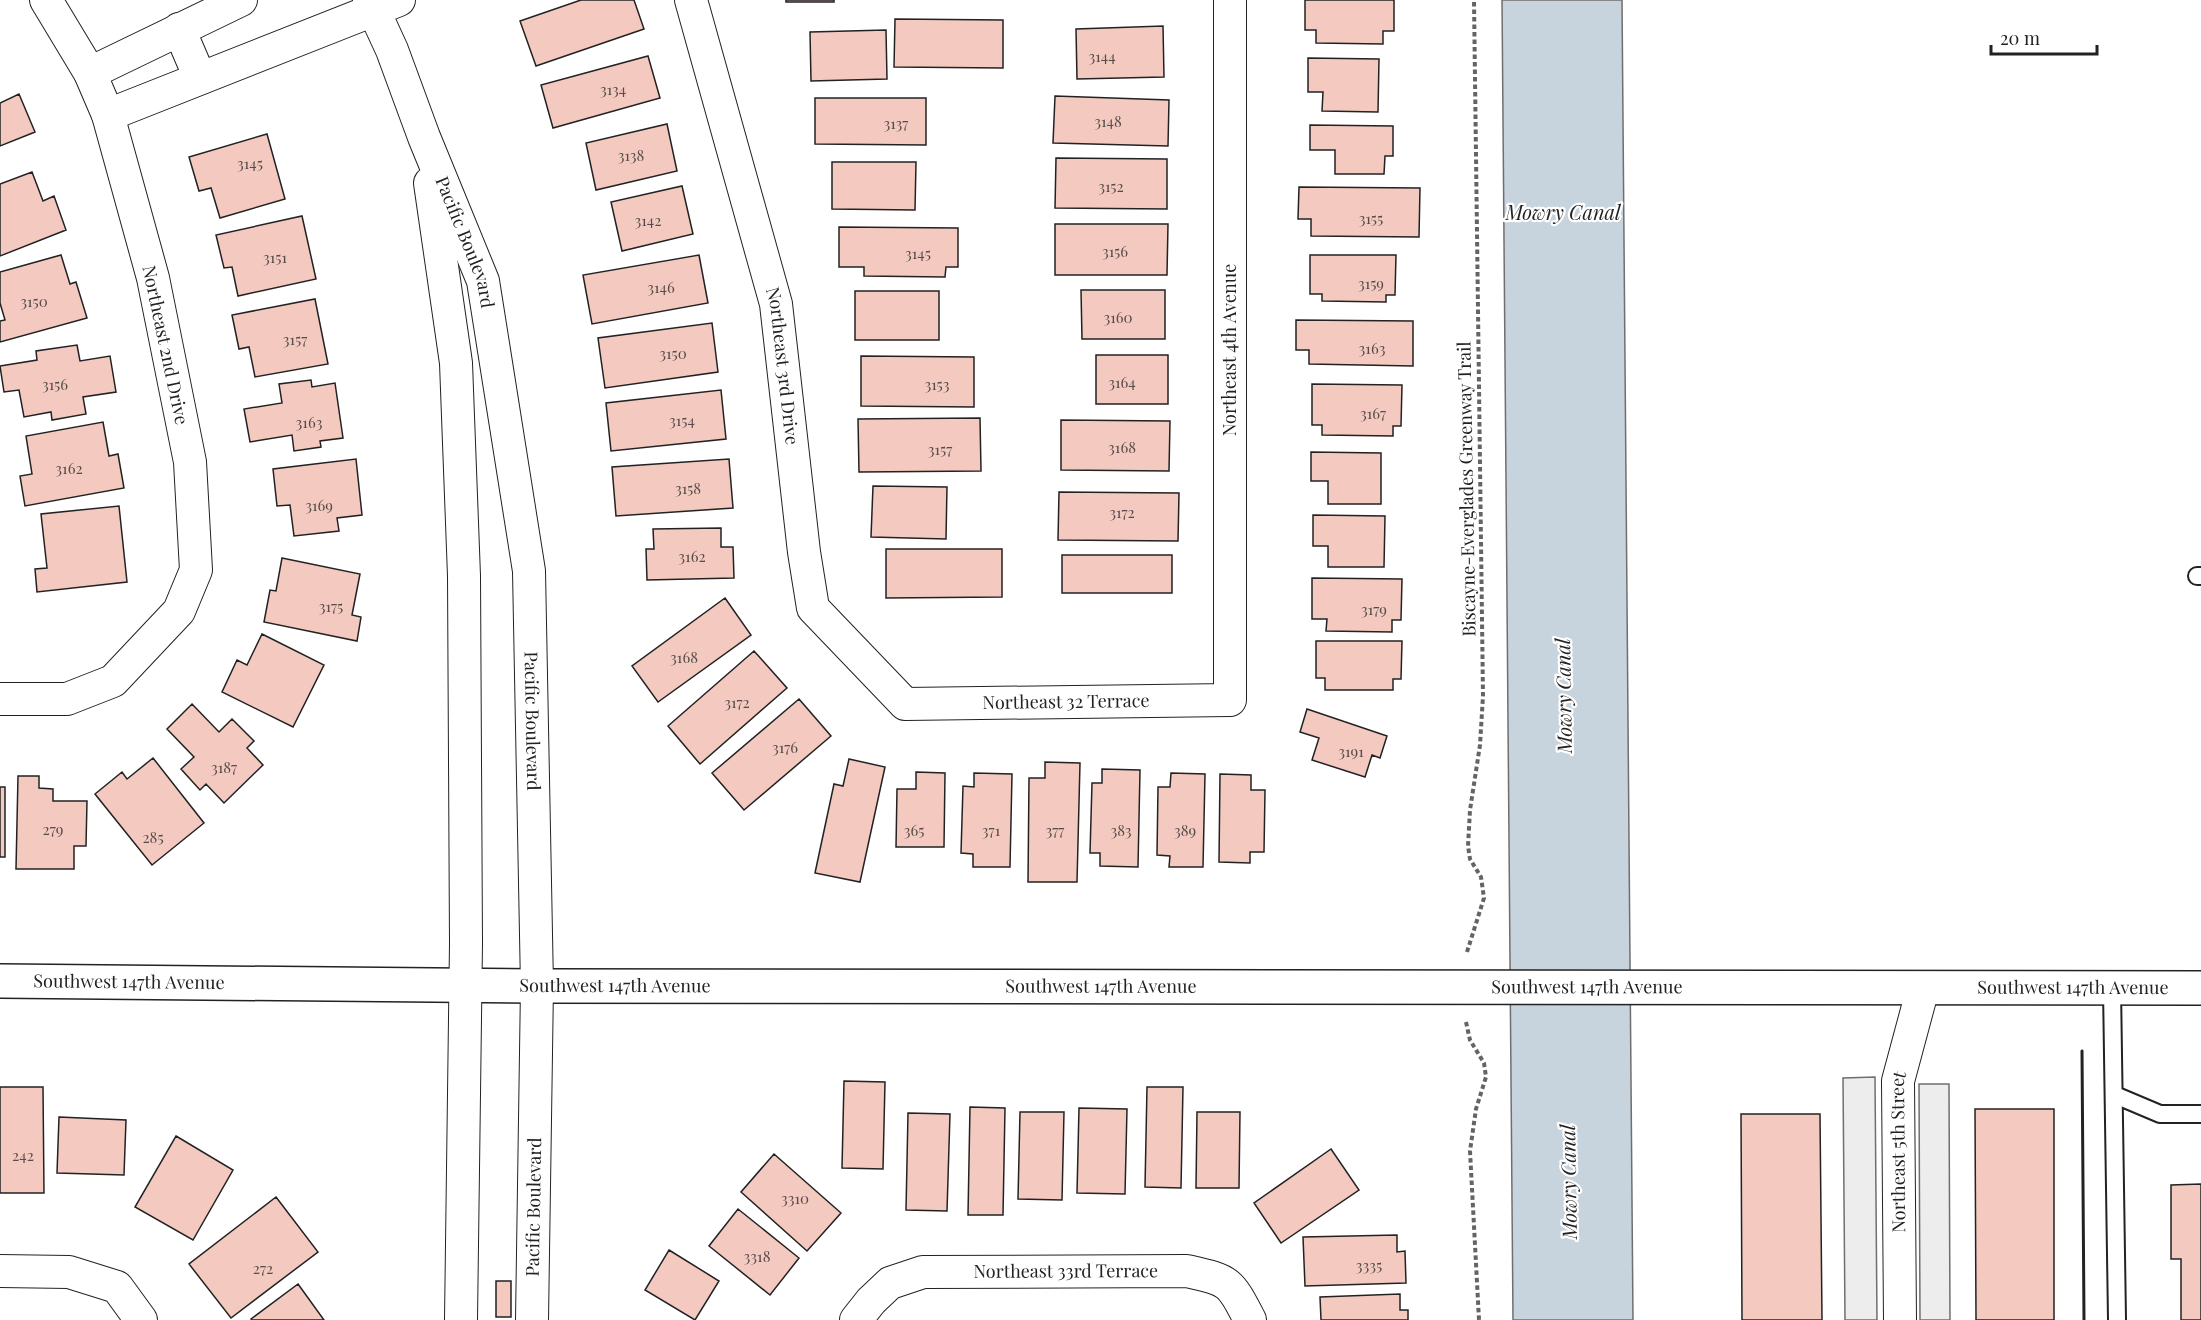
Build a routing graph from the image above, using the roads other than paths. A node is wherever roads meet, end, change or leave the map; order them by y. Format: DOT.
graph roads {
  1 [pos="46,0"];
  2 [pos="241,0"];
  3 [pos="691,0"];
  4 [pos="1230,0"];
  5 [pos="381,4"];
  6 [pos="179,29"];
  7 [pos="90,73"];
  8 [pos="200,78"];
  9 [pos="108,115"];
  10 [pos="424,137"];
  11 [pos="0,699"];
  12 [pos="1230,700"];
  13 [pos="904,704"];
  14 [pos="0,981"];
  15 [pos="466,985"];
  16 [pos="537,986"];
  17 [pos="1923,988"];
  18 [pos="2112,988"];
  19 [pos="2201,988"];
  20 [pos="2115,1095"];
  21 [pos="2201,1114"];
  22 [pos="0,1271"];
  23 [pos="141,1320"];
  24 [pos="461,1320"];
  25 [pos="532,1320"];
  26 [pos="856,1320"];
  27 [pos="1250,1320"];
  28 [pos="1900,1320"];
  29 [pos="2117,1320"];
  1 -- 7 [label="street, Northeast 2nd Drive"];
  2 -- 6 [label="street"];
  3 -- 13 [label="street, Northeast 3rd Drive"];
  4 -- 12 [label="street, Northeast 4th Avenue"];
  5 -- 8 [label="street"];
  5 -- 10 [label="street, Pacific Boulevard"];
  6 -- 7 [label="street"];
  6 -- 8 [label="street"];
  7 -- 9 [label="street, Northeast 2nd Drive"];
  8 -- 9 [label="street"];
  9 -- 11 [label="street, Northeast 2nd Drive"];
  10 -- 15 [label="street, Pacific Boulevard"];
  10 -- 16 [label="street, Pacific Boulevard"];
  12 -- 13 [label="street, Northeast 32 Terrace"];
  14 -- 15 [label="street, Southwest 147th Avenue"];
  15 -- 16 [label="street, Southwest 147th Avenue"];
  15 -- 24 [label="street, Pacific Boulevard"];
  16 -- 17 [label="street, Southwest 147th Avenue"];
  16 -- 25 [label="street, Pacific Boulevard"];
  17 -- 18 [label="street, Southwest 147th Avenue"];
  17 -- 28 [label="street, Northeast 5th Street"];
  18 -- 19 [label="street, Southwest 147th Avenue"];
  18 -- 20 [label="lane"];
  20 -- 21 [label="lane"];
  20 -- 29 [label="lane"];
  22 -- 23 [label="street"];
  26 -- 27 [label="street, Northeast 33rd Terrace"];
}
